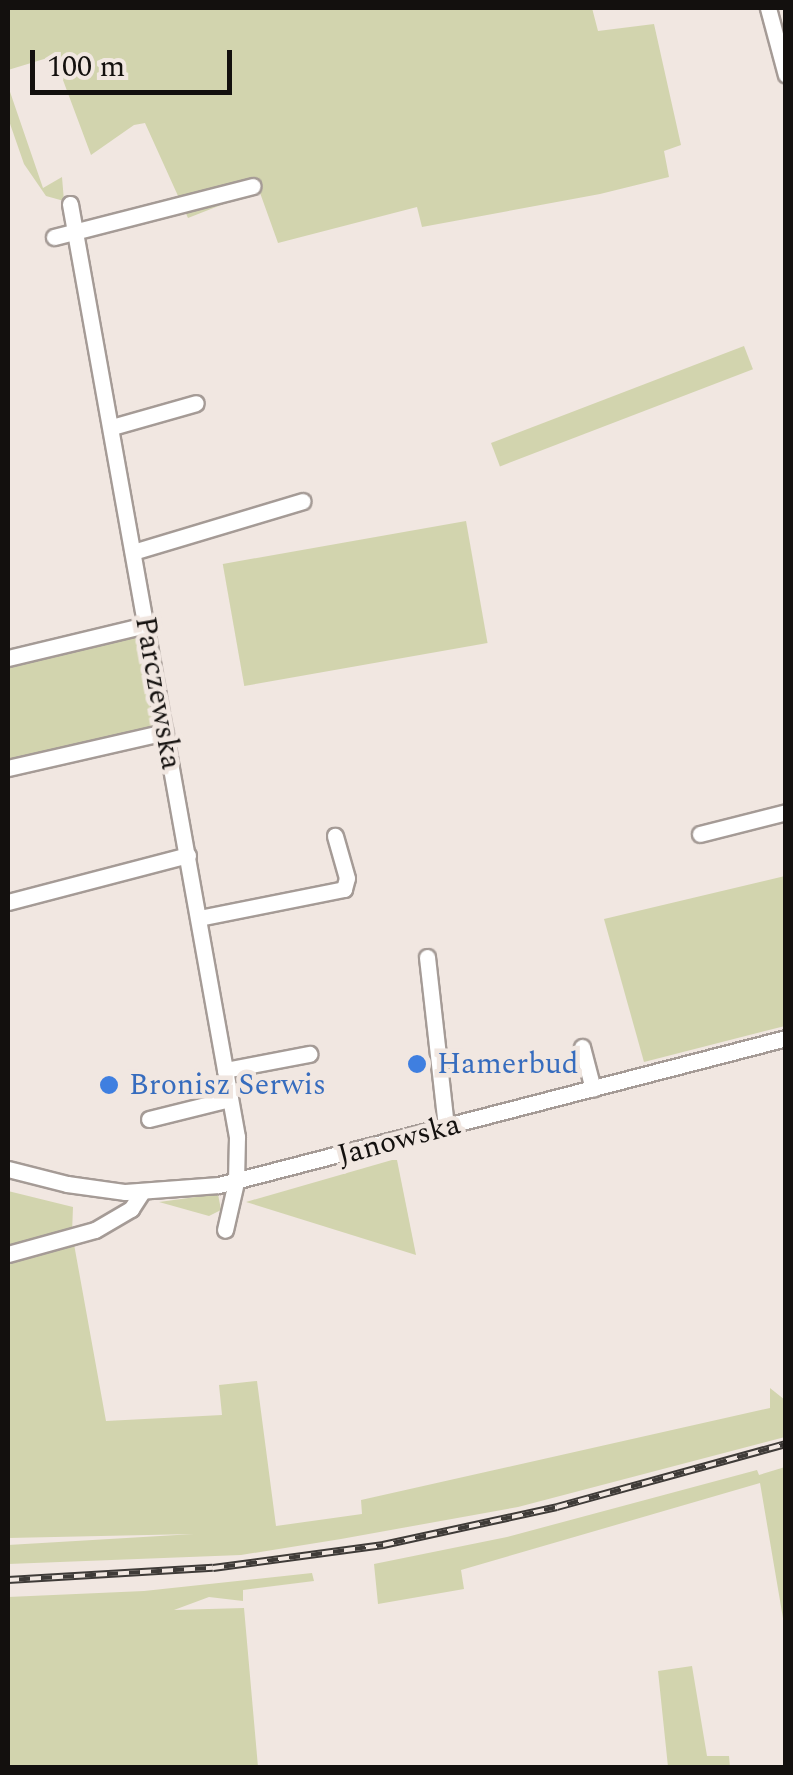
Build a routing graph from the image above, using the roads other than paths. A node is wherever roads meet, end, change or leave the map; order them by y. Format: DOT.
graph roads {
  1 [pos="768,8"];
  2 [pos="786,75"];
  3 [pos="253,186"];
  4 [pos="196,403"];
  5 [pos="112,427"];
  6 [pos="303,501"];
  7 [pos="133,552"];
  8 [pos="146,625"];
  9 [pos="8,658"];
  10 [pos="165,732"];
  11 [pos="8,768"];
  12 [pos="786,812"];
  13 [pos="700,834"];
  14 [pos="334,836"];
  15 [pos="188,855"];
  16 [pos="8,902"];
  17 [pos="199,918"];
  18 [pos="427,957"];
  19 [pos="786,1038"];
  20 [pos="582,1047"];
  21 [pos="308,1054"];
  22 [pos="226,1070"];
  23 [pos="593,1089"];
  24 [pos="230,1099"];
  25 [pos="149,1119"];
  26 [pos="446,1127"];
  27 [pos="8,1169"];
  28 [pos="236,1182"];
  29 [pos="142,1192"];
  30 [pos="224,1230"];
  31 [pos="8,1254"];
  1 -- 2 [label="street"];
  3 -- 5 [label="street, Parczewska"];
  4 -- 5 [label="street"];
  5 -- 7 [label="street, Parczewska"];
  6 -- 7 [label="street"];
  7 -- 8 [label="street, Parczewska"];
  8 -- 9 [label="street"];
  8 -- 10 [label="street, Parczewska"];
  10 -- 11 [label="street"];
  10 -- 15 [label="street, Parczewska"];
  12 -- 13 [label="street"];
  14 -- 17 [label="street"];
  15 -- 16 [label="street"];
  15 -- 17 [label="street, Parczewska"];
  17 -- 22 [label="street, Parczewska"];
  18 -- 26 [label="street"];
  19 -- 23 [label="street, Janowska"];
  20 -- 23 [label="street"];
  21 -- 22 [label="street"];
  22 -- 24 [label="street, Parczewska"];
  23 -- 26 [label="street, Janowska"];
  24 -- 25 [label="street"];
  24 -- 28 [label="street, Parczewska"];
  26 -- 28 [label="street, Janowska"];
  27 -- 29 [label="street, Janowska"];
  28 -- 29 [label="street, Janowska"];
  28 -- 30 [label="street, Parczewska"];
  29 -- 31 [label="street"];
}
